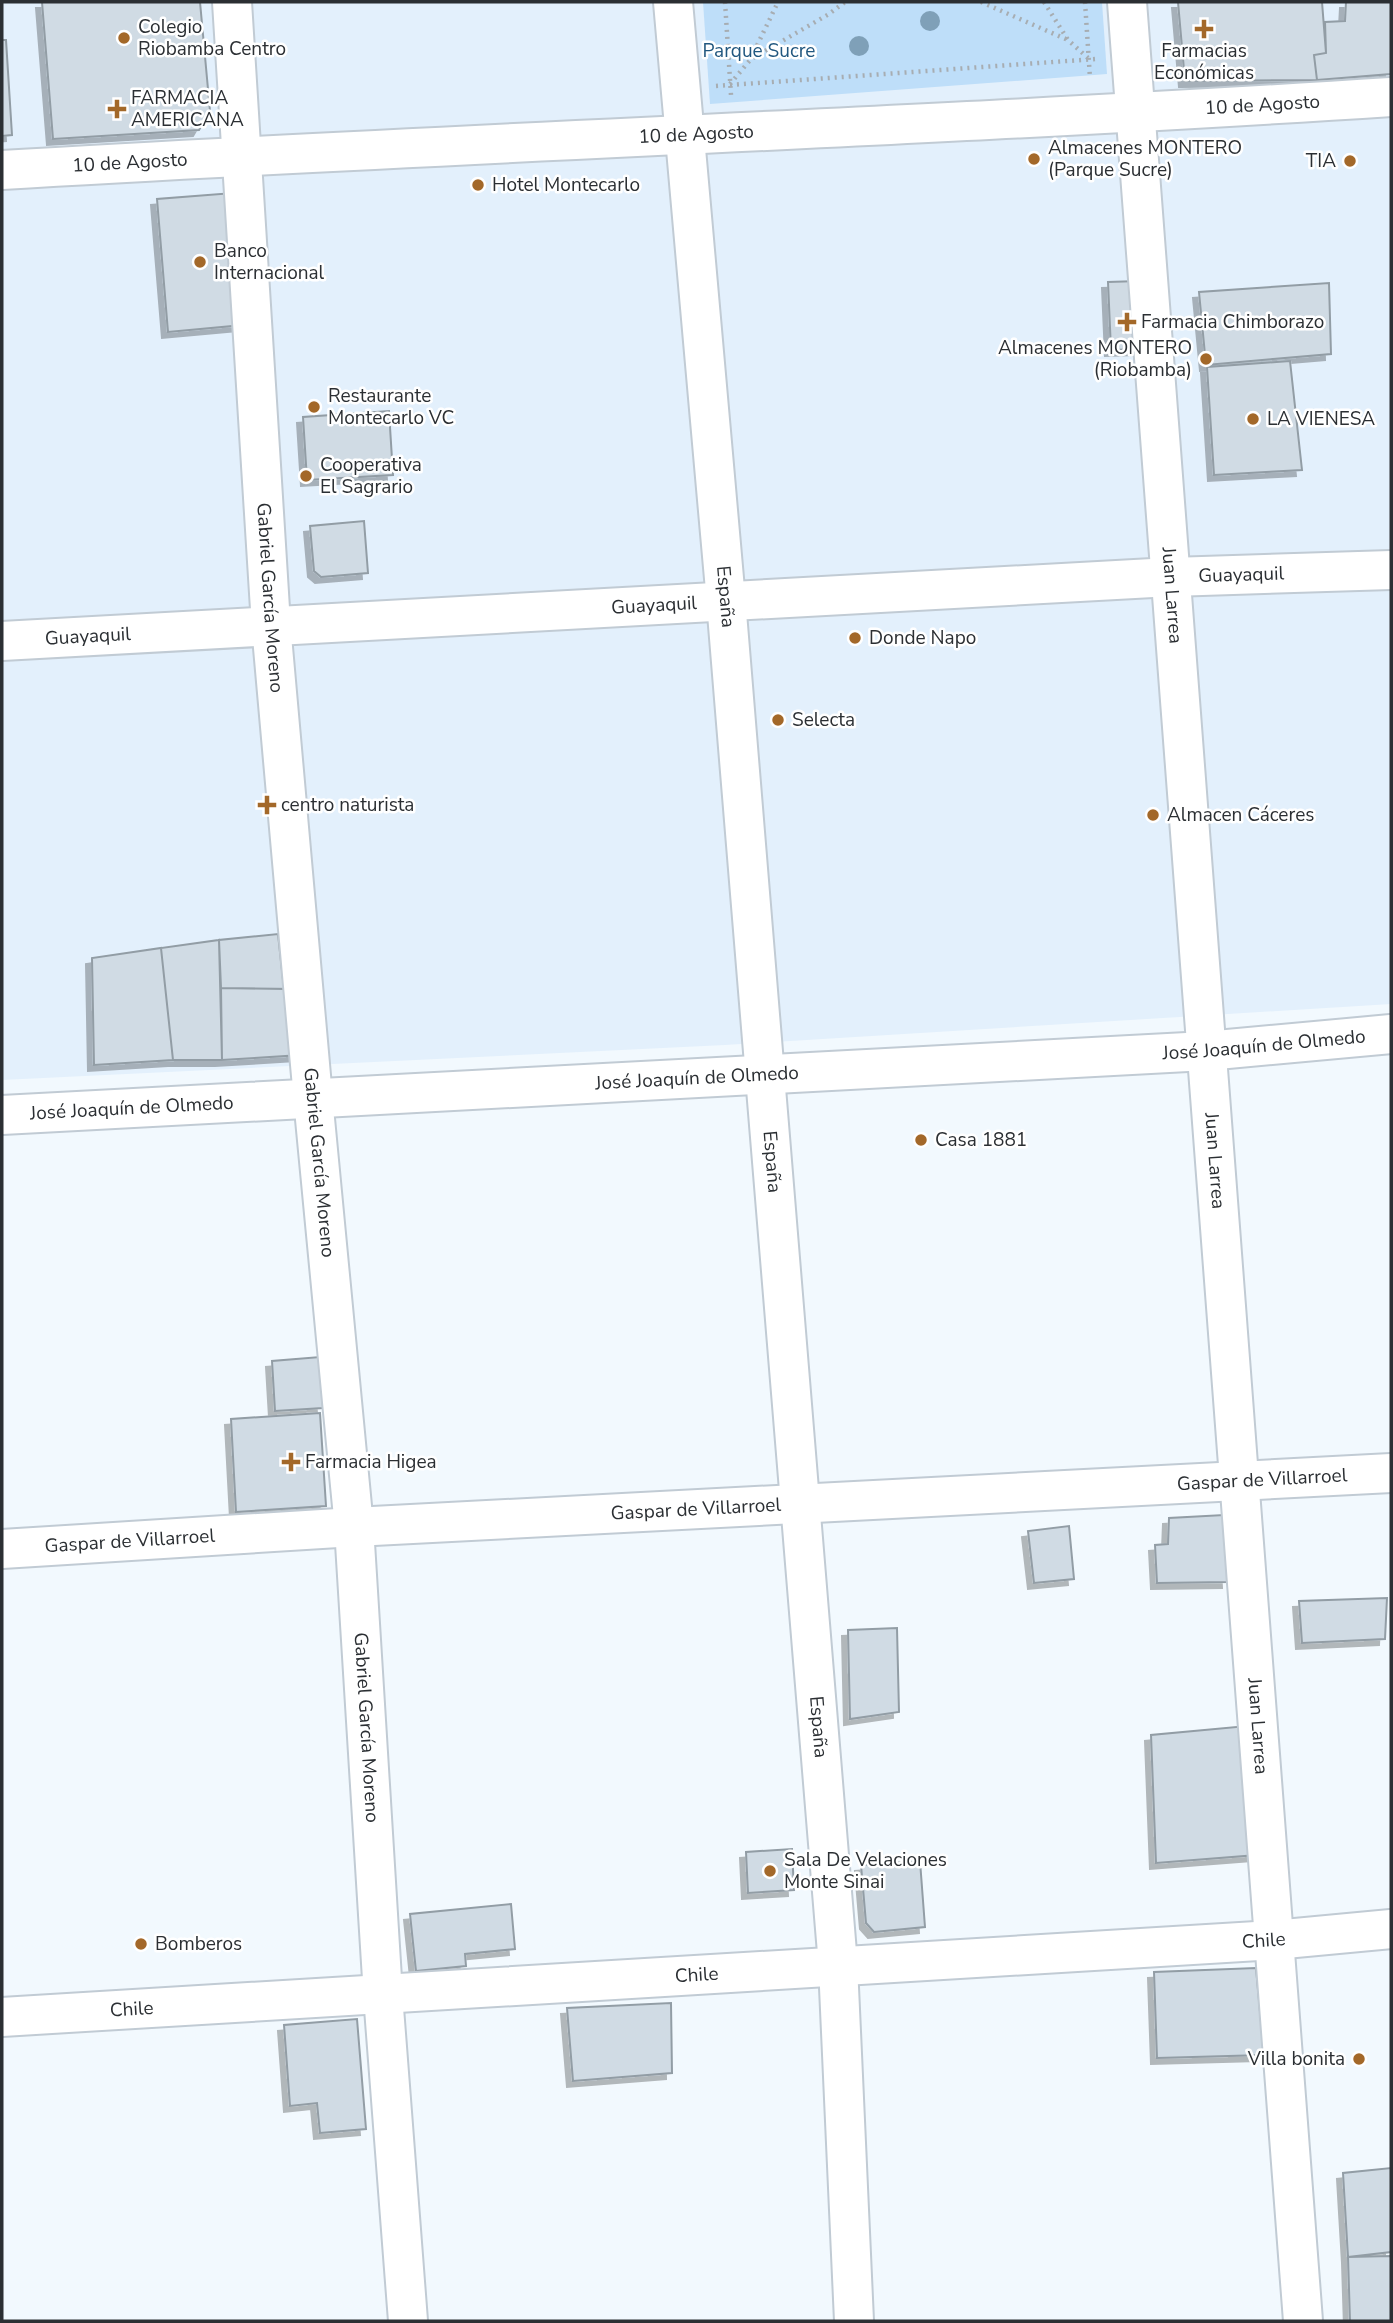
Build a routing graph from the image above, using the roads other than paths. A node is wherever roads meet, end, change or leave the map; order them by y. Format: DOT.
graph roads {
  1 [pos="232,2"];
  2 [pos="673,2"];
  3 [pos="1127,2"];
  4 [pos="1391,97"];
  5 [pos="1134,113"];
  6 [pos="685,136"];
  7 [pos="243,155"];
  8 [pos="2,170"];
  9 [pos="1391,570"];
  10 [pos="1171,577"];
  11 [pos="726,601"];
  12 [pos="271,625"];
  13 [pos="2,641"];
  14 [pos="1391,1034"];
  15 [pos="1206,1051"];
  16 [pos="763,1074"];
  17 [pos="313,1098"];
  18 [pos="2,1115"];
  19 [pos="1391,1473"];
  20 [pos="1239,1481"];
  21 [pos="801,1504"];
  22 [pos="354,1527"];
  23 [pos="2,1549"];
  24 [pos="1391,1929"];
  25 [pos="1274,1940"];
  26 [pos="838,1965"];
  27 [pos="383,1995"];
  28 [pos="2,2017"];
  29 [pos="408,2321"];
  30 [pos="854,2321"];
  31 [pos="1303,2321"];
  1 -- 7 [label="street, Gabriel García Moreno"];
  2 -- 6 [label="street, España"];
  3 -- 5 [label="street, Juan Larrea"];
  4 -- 5 [label="street, 10 de Agosto"];
  5 -- 6 [label="street, 10 de Agosto"];
  5 -- 10 [label="street, Juan Larrea"];
  6 -- 7 [label="street, 10 de Agosto"];
  6 -- 11 [label="street, España"];
  7 -- 8 [label="street, 10 de Agosto"];
  7 -- 12 [label="street, Gabriel García Moreno"];
  9 -- 10 [label="street, Guayaquil"];
  10 -- 11 [label="street, Guayaquil"];
  10 -- 15 [label="street, Juan Larrea"];
  11 -- 12 [label="street, Guayaquil"];
  11 -- 16 [label="street, España"];
  12 -- 13 [label="street, Guayaquil"];
  12 -- 17 [label="street, Gabriel García Moreno"];
  14 -- 15 [label="street, José Joaquín de Olmedo"];
  15 -- 16 [label="street, José Joaquín de Olmedo"];
  15 -- 20 [label="street, Juan Larrea"];
  16 -- 17 [label="street, José Joaquín de Olmedo"];
  16 -- 21 [label="street, España"];
  17 -- 18 [label="street, José Joaquín de Olmedo"];
  17 -- 22 [label="street, Gabriel García Moreno"];
  19 -- 20 [label="street, Gaspar de Villarroel"];
  20 -- 21 [label="street, Gaspar de Villarroel"];
  20 -- 25 [label="street, Juan Larrea"];
  21 -- 22 [label="street, Gaspar de Villarroel"];
  21 -- 26 [label="street, España"];
  22 -- 23 [label="street, Gaspar de Villarroel"];
  22 -- 27 [label="street, Gabriel García Moreno"];
  24 -- 25 [label="street, Chile"];
  25 -- 26 [label="street, Chile"];
  25 -- 31 [label="street, Juan Larrea"];
  26 -- 27 [label="street, Chile"];
  26 -- 30 [label="street, España"];
  27 -- 28 [label="street, Chile"];
  27 -- 29 [label="street, Gabriel García Moreno"];
}
